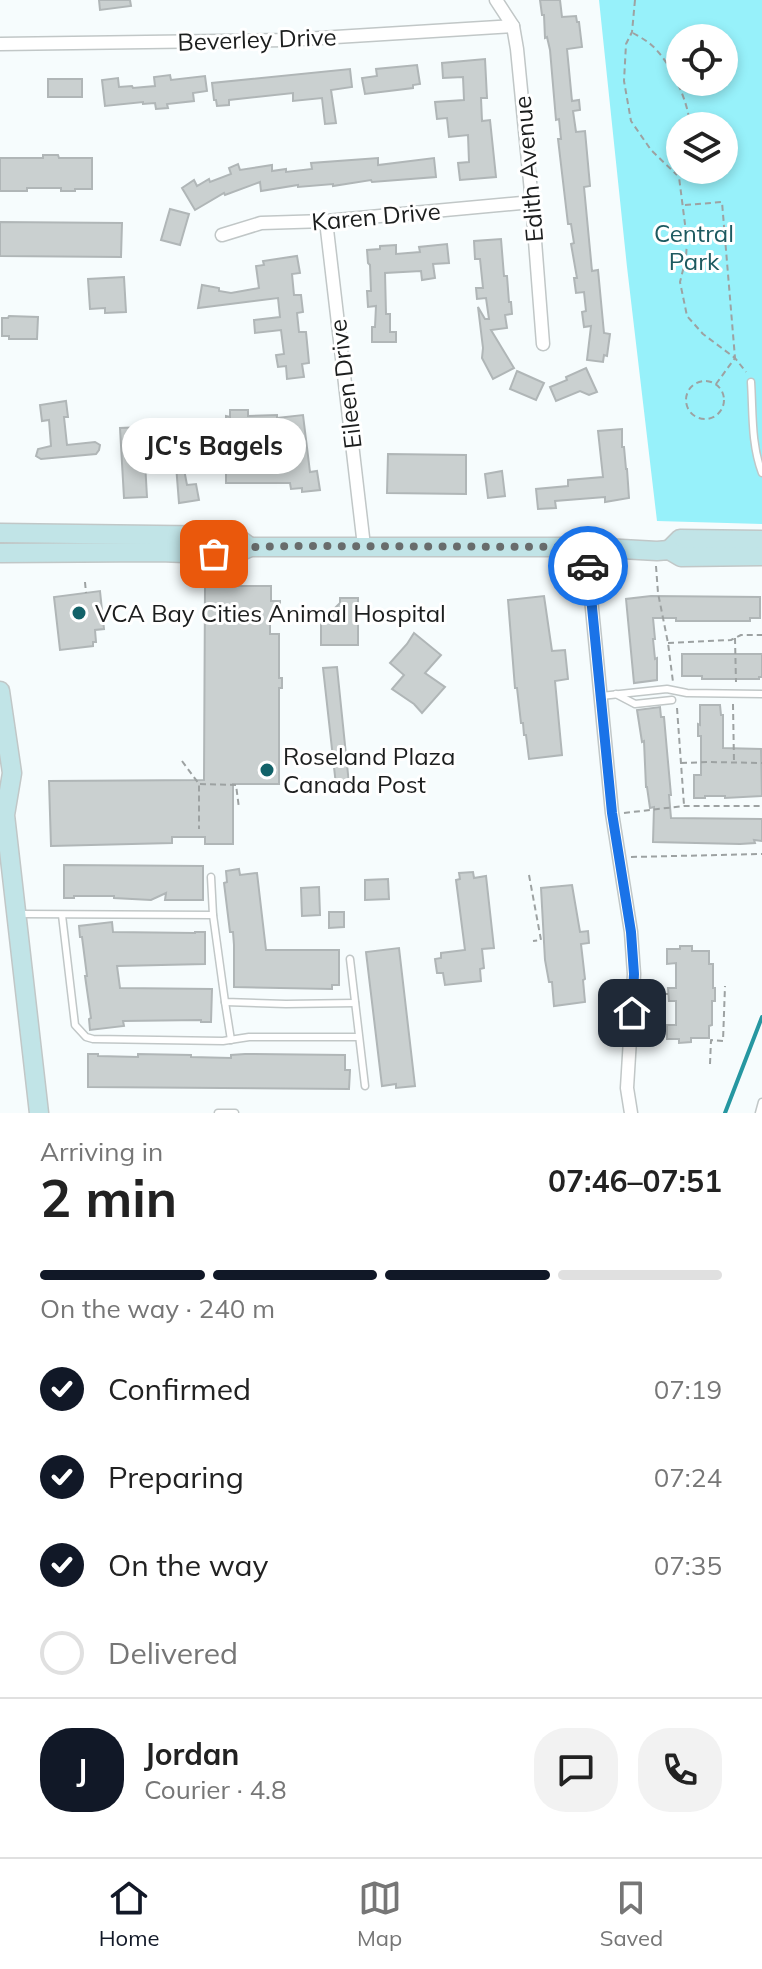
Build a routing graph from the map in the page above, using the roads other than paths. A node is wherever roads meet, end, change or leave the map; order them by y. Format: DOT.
graph roads {
  1 [pos="496,0"];
  2 [pos="513,26"];
  3 [pos="0,44"];
  4 [pos="532,202"];
  5 [pos="326,221"];
  6 [pos="222,235"];
  7 [pos="543,344"];
  8 [pos="751,382"];
  9 [pos="762,473"];
  10 [pos="0,533"];
  11 [pos="762,540"];
  12 [pos="364,546"];
  13 [pos="250,547"];
  14 [pos="586,547"];
  15 [pos="663,550"];
  16 [pos="0,553"];
  17 [pos="762,556"];
  18 [pos="0,691"];
  19 [pos="616,694"];
  20 [pos="762,694"];
  21 [pos="601,696"];
  22 [pos="672,700"];
  23 [pos="2,811"];
  24 [pos="211,877"];
  25 [pos="17,914"];
  26 [pos="62,915"];
  27 [pos="213,915"];
  28 [pos="350,959"];
  29 [pos="225,1002"];
  30 [pos="355,1003"];
  31 [pos="358,1037"];
  32 [pos="231,1040"];
  33 [pos="365,1086"];
  34 [pos="762,1102"];
  35 [pos="39,1113"];
  36 [pos="218,1113"];
  37 [pos="235,1113"];
  38 [pos="631,1113"];
  39 [pos="759,1113"];
  1 -- 2 [label="street, Edith Avenue"];
  2 -- 3 [label="street, Beverley Drive"];
  2 -- 4 [label="street, Edith Avenue"];
  4 -- 5 [label="street, Karen Drive"];
  4 -- 7 [label="street, Edith Avenue"];
  5 -- 6 [label="street, Karen Drive"];
  5 -- 12 [label="street, Eileen Drive"];
  8 -- 9 [label="lane"];
  10 -- 13 [label="main road"];
  11 -- 15 [label="main road"];
  12 -- 13 [label="main road"];
  12 -- 14 [label="main road"];
  13 -- 16 [label="main road"];
  14 -- 15 [label="main road"];
  14 -- 21 [label="street"];
  15 -- 17 [label="main road"];
  18 -- 23 [label="main road"];
  19 -- 20 [label="lane"];
  19 -- 21 [label="lane"];
  19 -- 22 [label="lane"];
  21 -- 38 [label="street"];
  23 -- 25 [label="main road"];
  24 -- 27 [label="lane"];
  25 -- 26 [label="lane"];
  25 -- 35 [label="main road"];
  26 -- 27 [label="lane"];
  26 -- 32 [label="lane"];
  27 -- 29 [label="lane"];
  28 -- 30 [label="lane"];
  29 -- 30 [label="lane"];
  29 -- 32 [label="lane"];
  30 -- 31 [label="lane"];
  31 -- 32 [label="lane"];
  31 -- 33 [label="lane"];
  34 -- 39 [label="lane"];
  36 -- 37 [label="lane"];
}
